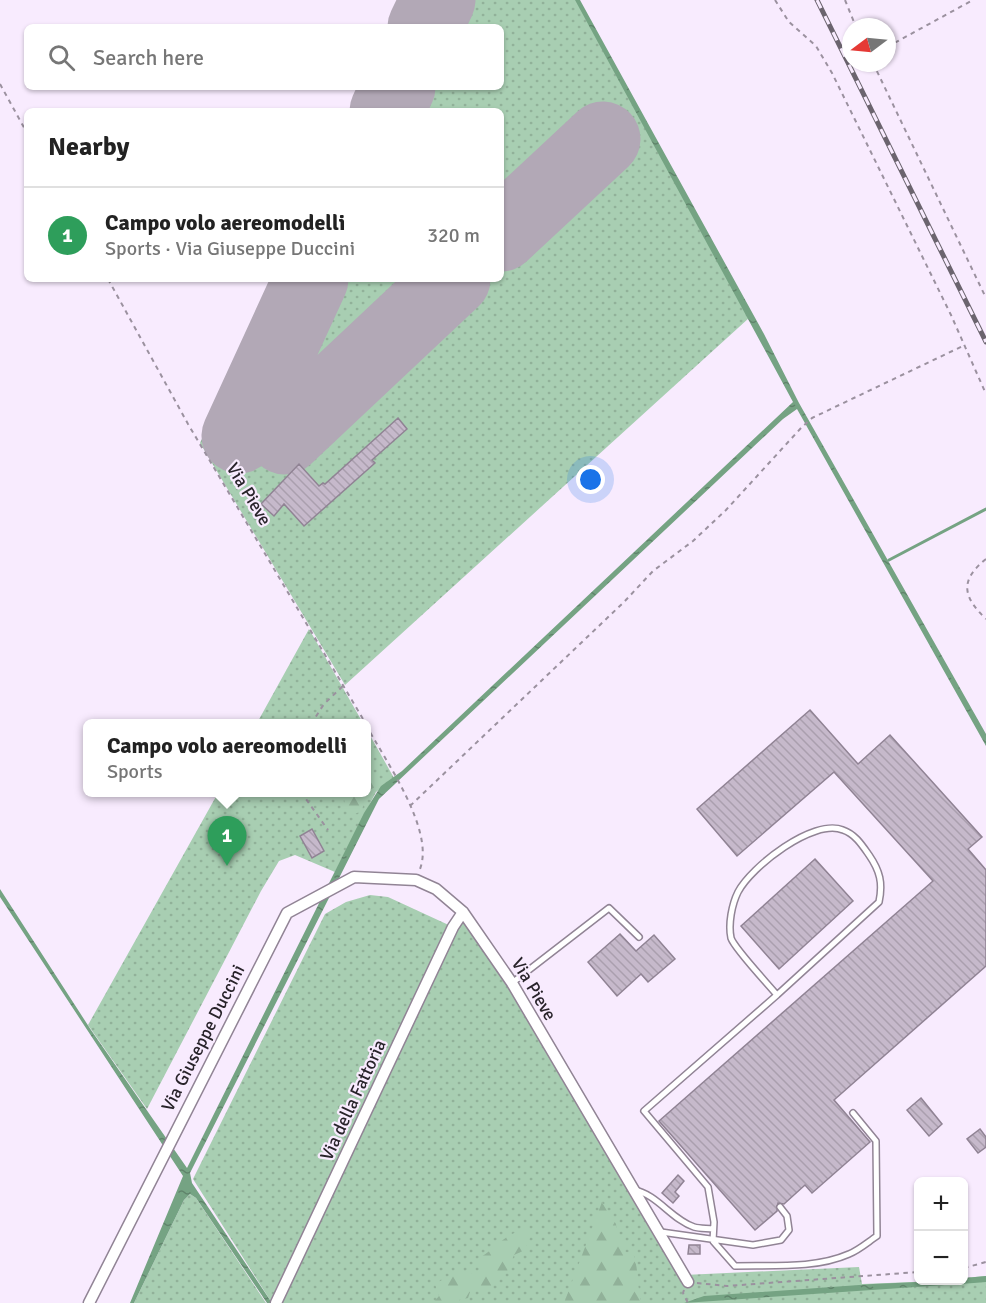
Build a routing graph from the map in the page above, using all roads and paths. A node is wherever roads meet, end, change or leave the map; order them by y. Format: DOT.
graph roads {
  1 [pos="775,0"];
  2 [pos="845,0"];
  3 [pos="973,0"];
  4 [pos="852,18"];
  5 [pos="896,41"];
  6 [pos="877,72"];
  7 [pos="0,84"];
  8 [pos="24,128"];
  9 [pos="110,282"];
  10 [pos="986,298"];
  11 [pos="965,345"];
  12 [pos="986,394"];
  13 [pos="986,559"];
  14 [pos="986,619"];
  15 [pos="345,684"];
  16 [pos="314,719"];
  17 [pos="363,719"];
  18 [pos="371,733"];
  19 [pos="305,797"];
  20 [pos="410,806"];
  21 [pos="328,830"];
  22 [pos="416,880"];
  23 [pos="463,912"];
  24 [pos="639,937"];
  25 [pos="512,983"];
  26 [pos="777,995"];
  27 [pos="853,1113"];
  28 [pos="634,1190"];
  29 [pos="780,1207"];
  30 [pos="713,1228"];
  31 [pos="658,1232"];
  32 [pos="712,1241"];
  33 [pos="986,1262"];
  34 [pos="968,1267"];
  35 [pos="914,1272"];
  36 [pos="685,1288"];
  37 [pos="89,1303"];
  38 [pos="276,1303"];
  39 [pos="688,1303"];
  1 -- 11 [label="path"];
  2 -- 4 [label="path"];
  3 -- 5 [label="path"];
  6 -- 10 [label="path"];
  7 -- 8 [label="path"];
  9 -- 15 [label="path, Via Pieve"];
  11 -- 12 [label="path"];
  11 -- 20 [label="path"];
  13 -- 14 [label="path"];
  15 -- 16 [label="path"];
  15 -- 17 [label="path, Via Pieve"];
  18 -- 20 [label="path, Via Pieve"];
  19 -- 21 [label="path"];
  20 -- 22 [label="path, Via Pieve"];
  22 -- 23 [label="street, Via Pieve"];
  22 -- 37 [label="street, Via Giuseppe Duccini"];
  23 -- 25 [label="street, Via Pieve"];
  23 -- 38 [label="street, Via della Fattoria"];
  24 -- 25 [label="lane"];
  25 -- 28 [label="street, Via Pieve"];
  26 -- 26 [label="lane"];
  26 -- 30 [label="lane"];
  27 -- 32 [label="lane"];
  28 -- 30 [label="lane"];
  28 -- 31 [label="street, Via Pieve"];
  29 -- 32 [label="lane"];
  30 -- 32 [label="lane"];
  31 -- 32 [label="lane"];
  31 -- 36 [label="street, Via Pieve"];
  33 -- 34 [label="path"];
  35 -- 36 [label="path"];
  36 -- 39 [label="path"];
}
